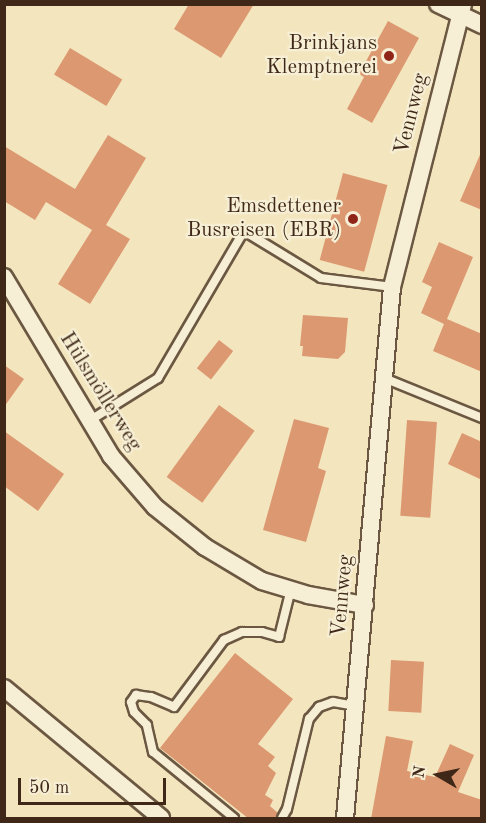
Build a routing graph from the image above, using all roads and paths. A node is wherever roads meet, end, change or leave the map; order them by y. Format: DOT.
graph roads {
  1 [pos="438,4"];
  2 [pos="462,11"];
  3 [pos="482,25"];
  4 [pos="4,277"];
  5 [pos="392,287"];
  6 [pos="384,378"];
  7 [pos="482,418"];
  8 [pos="90,421"];
  9 [pos="291,590"];
  10 [pos="365,605"];
  11 [pos="4,688"];
  12 [pos="356,706"];
  13 [pos="160,819"];
  14 [pos="234,819"];
  15 [pos="282,819"];
  16 [pos="345,819"];
  1 -- 2 [label="street"];
  2 -- 3 [label="street"];
  2 -- 5 [label="street, Vennweg"];
  4 -- 8 [label="street, Hülsmöllerweg"];
  5 -- 6 [label="street, Vennweg"];
  5 -- 8 [label="lane"];
  6 -- 7 [label="lane"];
  6 -- 10 [label="street, Vennweg"];
  8 -- 9 [label="street, Hülsmöllerweg"];
  9 -- 10 [label="street, Hülsmöllerweg"];
  9 -- 14 [label="lane"];
  10 -- 12 [label="street, Vennweg"];
  11 -- 13 [label="street"];
  12 -- 15 [label="lane"];
  12 -- 16 [label="street, Vennweg"];
}
